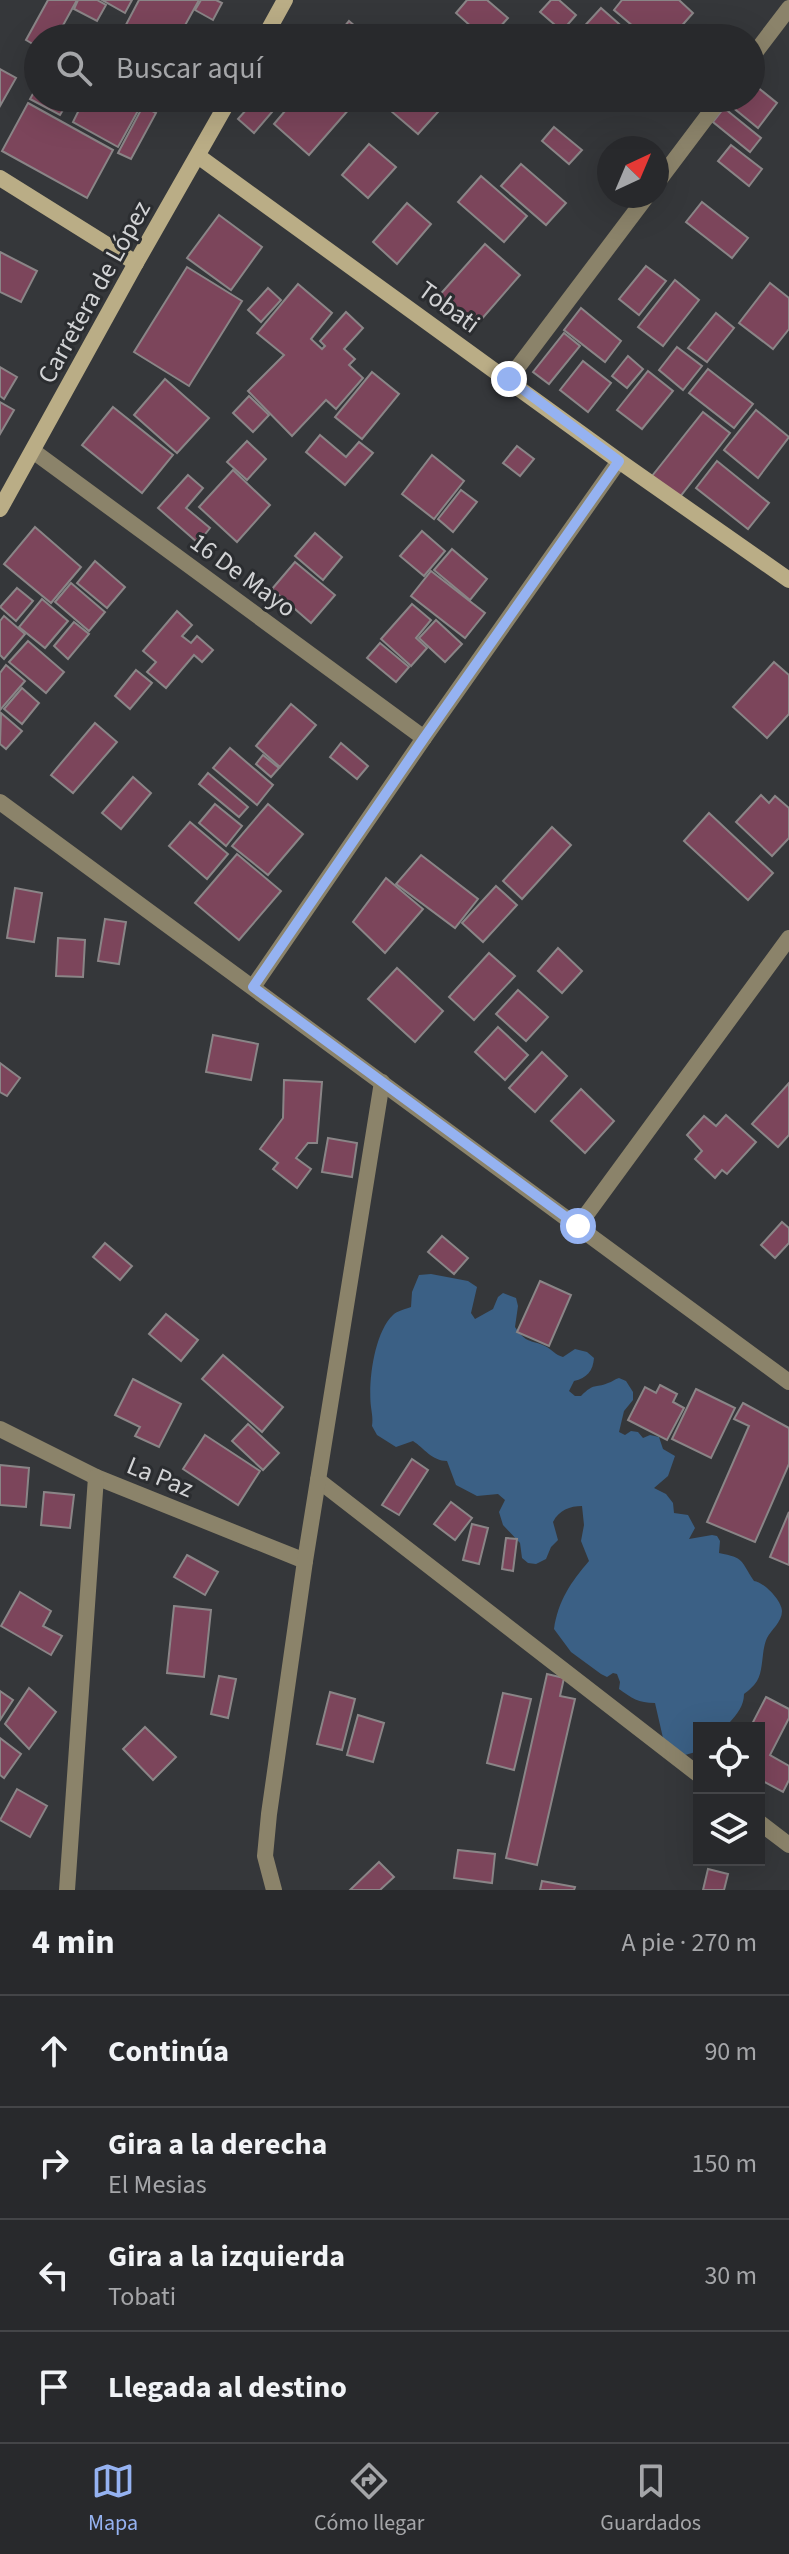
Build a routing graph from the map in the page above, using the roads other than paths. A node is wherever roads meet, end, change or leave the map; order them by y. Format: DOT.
graph roads {
  1 [pos="285,0"];
  2 [pos="789,8"];
  3 [pos="272,24"];
  4 [pos="765,40"];
  5 [pos="222,112"];
  6 [pos="710,112"];
  7 [pos="198,156"];
  8 [pos="669,167"];
  9 [pos="0,178"];
  10 [pos="638,208"];
  11 [pos="136,263"];
  12 [pos="509,379"];
  13 [pos="33,451"];
  14 [pos="619,461"];
  15 [pos="0,509"];
  16 [pos="789,580"];
  17 [pos="424,738"];
  18 [pos="0,802"];
  19 [pos="789,938"];
  20 [pos="253,987"];
  21 [pos="382,1082"];
  22 [pos="578,1226"];
  23 [pos="789,1382"];
  24 [pos="0,1429"];
  25 [pos="96,1477"];
  26 [pos="318,1480"];
  27 [pos="305,1561"];
  28 [pos="693,1770"];
  29 [pos="765,1827"];
  30 [pos="789,1845"];
  31 [pos="67,1890"];
  32 [pos="274,1890"];
  1 -- 3 [label="street"];
  2 -- 4 [label="street"];
  5 -- 7 [label="street, Carretera de López"];
  6 -- 8 [label="street"];
  7 -- 11 [label="street, Carretera de López"];
  7 -- 12 [label="street, Tobati"];
  9 -- 11 [label="street"];
  10 -- 12 [label="street"];
  11 -- 13 [label="street, Carretera de López"];
  12 -- 14 [label="street, Tobati"];
  13 -- 15 [label="street, Carretera de López"];
  13 -- 17 [label="street, 16 De Mayo"];
  14 -- 16 [label="street, Tobati"];
  14 -- 17 [label="street"];
  17 -- 20 [label="street"];
  18 -- 20 [label="street"];
  19 -- 22 [label="street"];
  20 -- 21 [label="street"];
  21 -- 22 [label="street"];
  21 -- 26 [label="street"];
  22 -- 23 [label="street"];
  24 -- 25 [label="street, La Paz"];
  25 -- 27 [label="street, La Paz"];
  25 -- 31 [label="street"];
  26 -- 27 [label="street"];
  26 -- 28 [label="street"];
  27 -- 32 [label="street"];
  29 -- 30 [label="street"];
}
